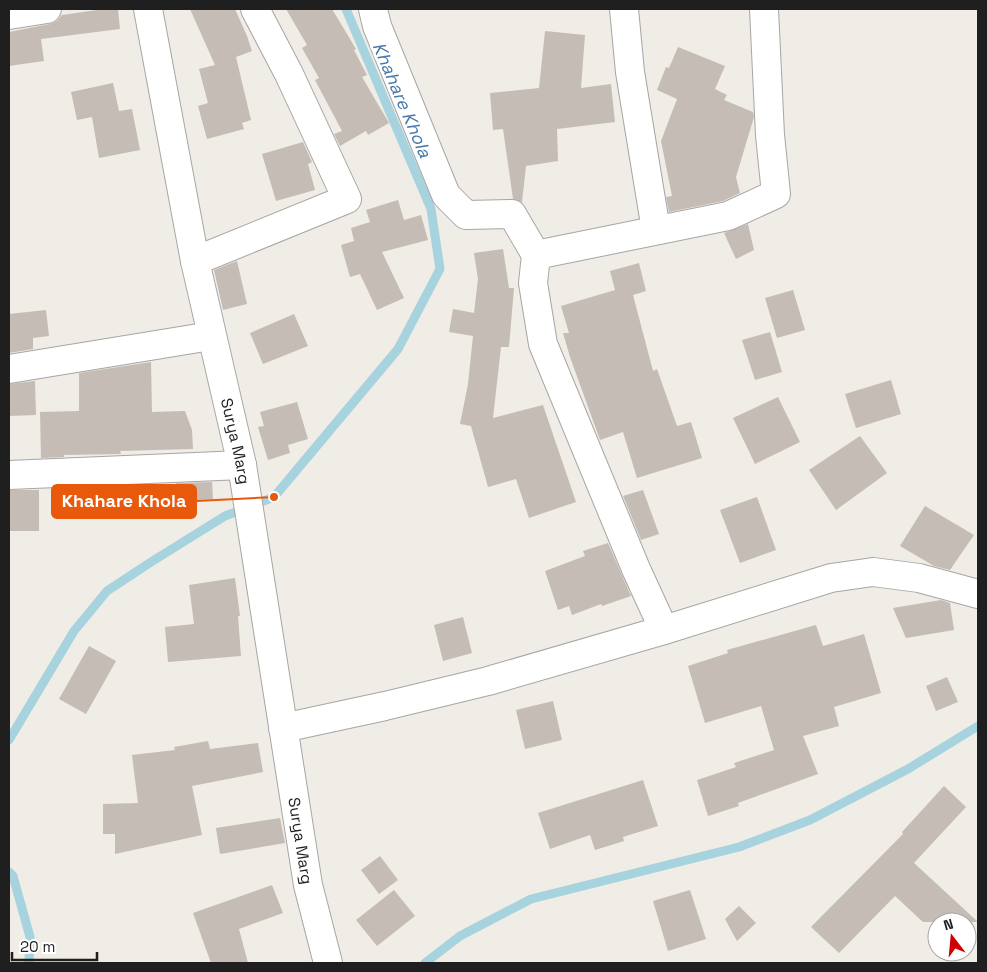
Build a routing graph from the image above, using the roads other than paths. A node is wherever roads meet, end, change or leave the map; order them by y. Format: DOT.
graph roads {
  1 [pos="47,9"];
  2 [pos="148,9"];
  3 [pos="255,9"];
  4 [pos="373,9"];
  5 [pos="624,9"];
  6 [pos="764,9"];
  7 [pos="9,15"];
  8 [pos="656,230"];
  9 [pos="536,255"];
  10 [pos="195,261"];
  11 [pos="211,336"];
  12 [pos="9,368"];
  13 [pos="9,475"];
  14 [pos="243,476"];
  15 [pos="978,594"];
  16 [pos="664,630"];
  17 [pos="283,728"];
  18 [pos="328,963"];
  1 -- 7 [label="street"];
  2 -- 10 [label="street, Surya Marg"];
  3 -- 10 [label="street"];
  4 -- 9 [label="street"];
  5 -- 8 [label="street"];
  6 -- 8 [label="street"];
  8 -- 9 [label="street"];
  9 -- 16 [label="street"];
  10 -- 11 [label="street, Surya Marg"];
  11 -- 12 [label="street"];
  11 -- 14 [label="street, Surya Marg"];
  13 -- 14 [label="street"];
  14 -- 17 [label="street, Surya Marg"];
  15 -- 16 [label="street"];
  16 -- 17 [label="street"];
  17 -- 18 [label="street, Surya Marg"];
}
